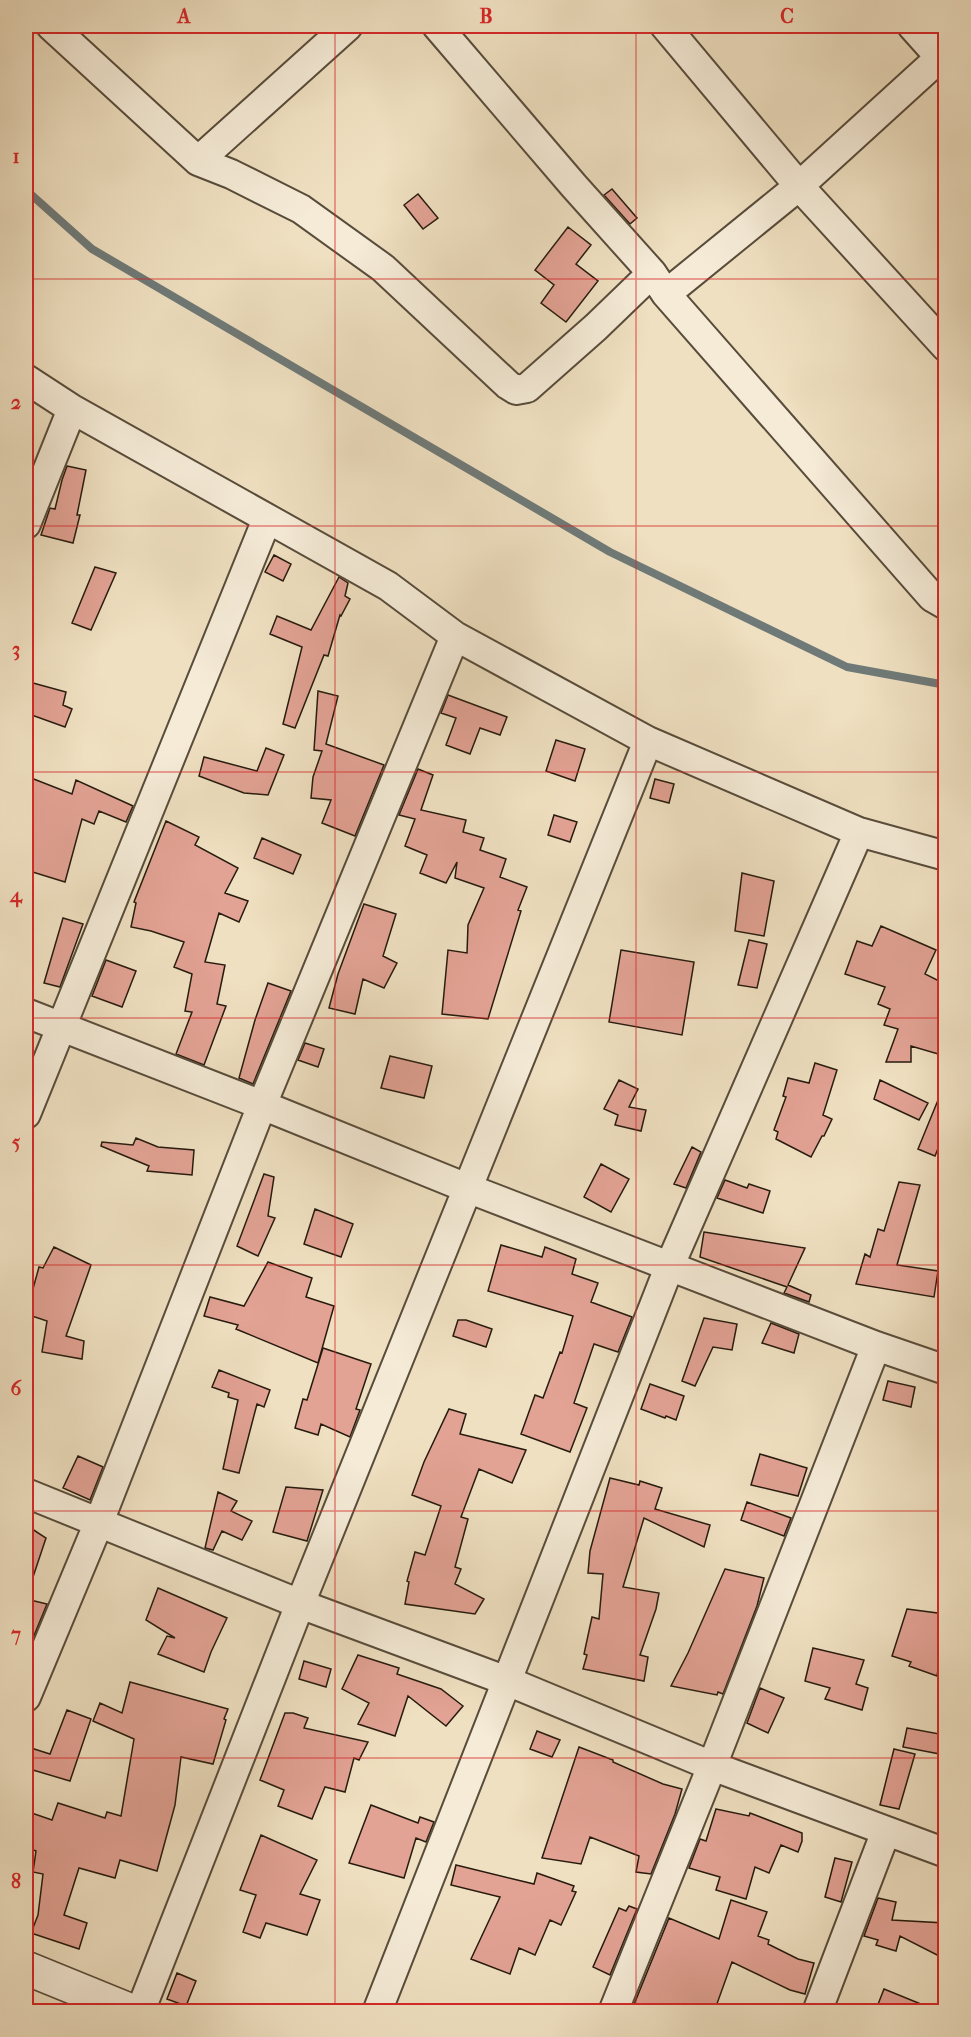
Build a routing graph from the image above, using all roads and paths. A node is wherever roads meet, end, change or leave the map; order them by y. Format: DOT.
graph roads {
  1 [pos="348,26"];
  2 [pos="437,26"];
  3 [pos="664,26"];
  4 [pos="912,26"];
  5 [pos="54,27"];
  6 [pos="943,58"];
  7 [pos="198,161"];
  8 [pos="799,186"];
  9 [pos="659,284"];
  10 [pos="945,347"];
  11 [pos="26,379"];
  12 [pos="72,409"];
  13 [pos="267,519"];
  14 [pos="26,524"];
  15 [pos="945,605"];
  16 [pos="455,636"];
  17 [pos="648,741"];
  18 [pos="859,832"];
  19 [pos="945,856"];
  20 [pos="26,1013"];
  21 [pos="60,1027"];
  22 [pos="262,1105"];
  23 [pos="26,1114"];
  24 [pos="467,1188"];
  25 [pos="670,1265"];
  26 [pos="876,1346"];
  27 [pos="945,1370"];
  28 [pos="26,1493"];
  29 [pos="99,1522"];
  30 [pos="300,1604"];
  31 [pos="507,1681"];
  32 [pos="26,1697"];
  33 [pos="712,1766"];
  34 [pos="886,1831"];
  35 [pos="945,1853"];
  36 [pos="26,1968"];
  37 [pos="134,2012"];
  38 [pos="140,2012"];
  39 [pos="377,2012"];
  40 [pos="613,2012"];
  41 [pos="817,2012"];
  1 -- 7 [label="street"];
  2 -- 9 [label="street"];
  3 -- 8 [label="street"];
  4 -- 6 [label="street"];
  5 -- 7 [label="street"];
  6 -- 8 [label="street"];
  7 -- 9 [label="street"];
  8 -- 9 [label="street"];
  8 -- 10 [label="street"];
  9 -- 15 [label="street"];
  11 -- 12 [label="street"];
  12 -- 13 [label="street"];
  12 -- 14 [label="street"];
  13 -- 16 [label="street"];
  13 -- 21 [label="street"];
  16 -- 17 [label="street"];
  16 -- 22 [label="street"];
  17 -- 18 [label="street"];
  17 -- 24 [label="street"];
  18 -- 19 [label="street"];
  18 -- 25 [label="street"];
  20 -- 21 [label="street"];
  21 -- 22 [label="street"];
  21 -- 23 [label="street"];
  22 -- 24 [label="street"];
  22 -- 29 [label="street"];
  24 -- 25 [label="street"];
  24 -- 30 [label="street"];
  25 -- 26 [label="street"];
  25 -- 31 [label="street"];
  26 -- 27 [label="street"];
  26 -- 33 [label="street"];
  28 -- 29 [label="street"];
  29 -- 30 [label="street"];
  29 -- 32 [label="street"];
  30 -- 31 [label="street"];
  30 -- 38 [label="street"];
  31 -- 33 [label="street"];
  31 -- 39 [label="street"];
  33 -- 34 [label="street"];
  33 -- 40 [label="street"];
  34 -- 35 [label="street"];
  34 -- 41 [label="street"];
  36 -- 37 [label="street"];
}
